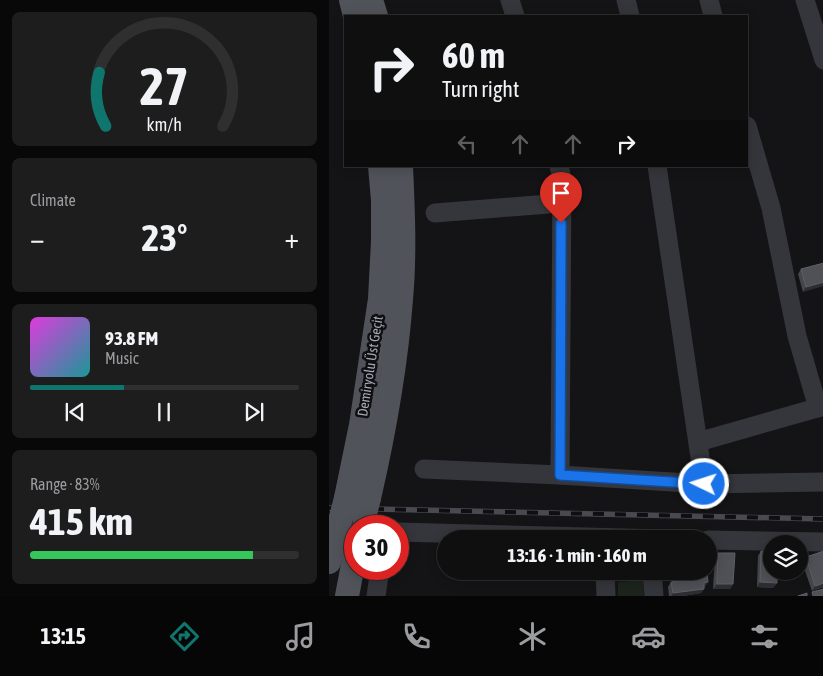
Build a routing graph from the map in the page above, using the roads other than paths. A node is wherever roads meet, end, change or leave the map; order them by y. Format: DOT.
graph roads {
  1 [pos="351,0"];
  2 [pos="371,0"];
  3 [pos="511,0"];
  4 [pos="627,0"];
  5 [pos="709,0"];
  6 [pos="805,0"];
  7 [pos="355,15"];
  8 [pos="376,15"];
  9 [pos="515,15"];
  10 [pos="629,15"];
  11 [pos="713,15"];
  12 [pos="817,16"];
  13 [pos="823,60"];
  14 [pos="748,129"];
  15 [pos="380,167"];
  16 [pos="401,167"];
  17 [pos="559,167"];
  18 [pos="657,167"];
  19 [pos="561,203"];
  20 [pos="435,213"];
  21 [pos="821,407"];
  22 [pos="698,442"];
  23 [pos="424,469"];
  24 [pos="560,475"];
  25 [pos="823,482"];
  26 [pos="704,484"];
  27 [pos="357,498"];
  28 [pos="360,515"];
  29 [pos="409,532"];
  30 [pos="437,533"];
  31 [pos="344,538"];
  32 [pos="717,540"];
  33 [pos="823,542"];
  34 [pos="331,546"];
  35 [pos="350,580"];
  36 [pos="378,580"];
  37 [pos="605,580"];
  38 [pos="652,580"];
  39 [pos="347,596"];
  40 [pos="376,596"];
  41 [pos="606,596"];
  42 [pos="654,596"];
  1 -- 7 [label="main road"];
  2 -- 8 [label="main road"];
  3 -- 9 [label="street"];
  4 -- 10 [label="street"];
  5 -- 11 [label="street"];
  6 -- 12 [label="street"];
  12 -- 13 [label="street"];
  14 -- 21 [label="street"];
  15 -- 27 [label="main road, Demiryolu Üst Geçit"];
  16 -- 27 [label="main road, Demiryolu Üst Geçit"];
  17 -- 19 [label="street"];
  18 -- 22 [label="street"];
  19 -- 20 [label="street"];
  19 -- 24 [label="street"];
  21 -- 22 [label="street"];
  22 -- 26 [label="street"];
  23 -- 24 [label="street"];
  24 -- 26 [label="street"];
  25 -- 26 [label="street"];
  27 -- 28 [label="main road, Demiryolu Üst Geçit, bridge"];
  27 -- 34 [label="main road, Demiryolu Üst Geçit, bridge"];
  29 -- 30 [label="street"];
  31 -- 34 [label="street"];
  32 -- 33 [label="street"];
  35 -- 39 [label="main road"];
  36 -- 40 [label="street"];
  37 -- 41 [label="street"];
  38 -- 42 [label="street"];
}
